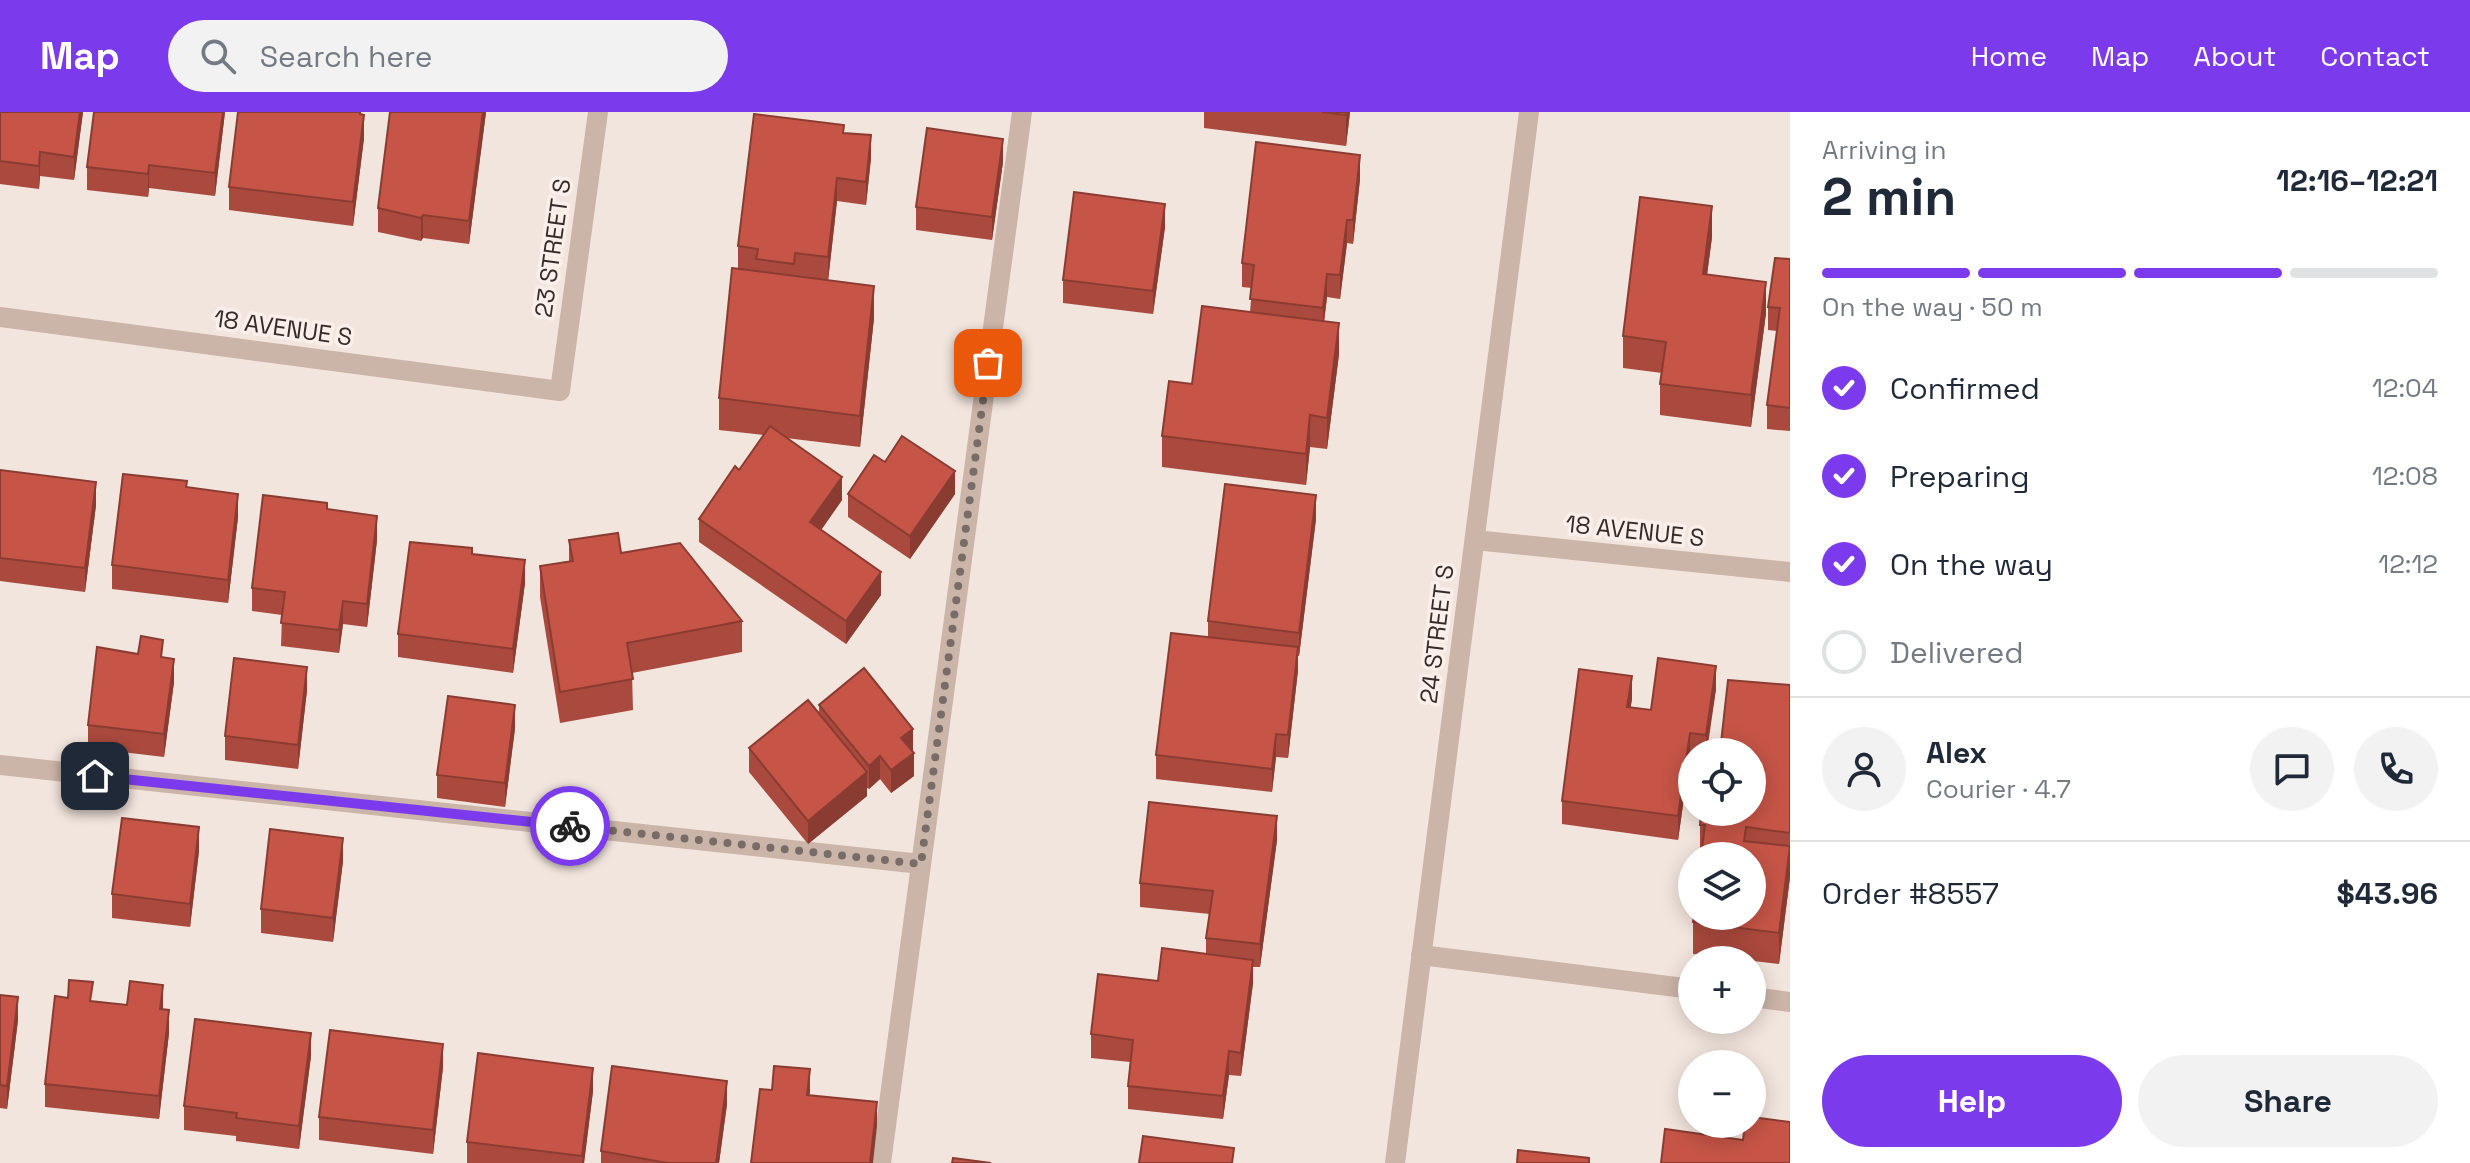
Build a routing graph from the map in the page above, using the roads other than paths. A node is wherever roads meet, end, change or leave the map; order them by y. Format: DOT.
graph roads {
  1 [pos="598,112"];
  2 [pos="1022,112"];
  3 [pos="1529,112"];
  4 [pos="0,317"];
  5 [pos="560,391"];
  6 [pos="1475,540"];
  7 [pos="1790,572"];
  8 [pos="0,765"];
  9 [pos="921,864"];
  10 [pos="1421,955"];
  11 [pos="1678,987"];
  12 [pos="1766,999"];
  13 [pos="1790,1002"];
  14 [pos="881,1163"];
  15 [pos="1395,1163"];
  1 -- 5 [label="street, 23 STREET S"];
  2 -- 9 [label="street"];
  3 -- 6 [label="street, 24 STREET S"];
  4 -- 5 [label="street, 18 AVENUE S"];
  6 -- 7 [label="street, 18 AVENUE S"];
  6 -- 10 [label="street, 24 STREET S"];
  8 -- 9 [label="street"];
  9 -- 14 [label="street"];
  10 -- 11 [label="street"];
  10 -- 15 [label="street, 24 STREET S"];
  12 -- 13 [label="street"];
}
